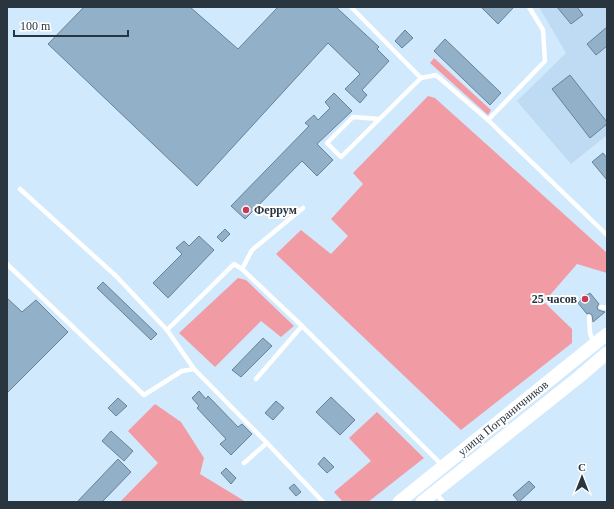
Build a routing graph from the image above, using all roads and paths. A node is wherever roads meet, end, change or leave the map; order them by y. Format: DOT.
graph roads {
  1 [pos="351,7"];
  2 [pos="529,7"];
  3 [pos="421,78"];
  4 [pos="379,119"];
  5 [pos="488,120"];
  6 [pos="20,189"];
  7 [pos="303,208"];
  8 [pos="607,235"];
  9 [pos="7,264"];
  10 [pos="242,269"];
  11 [pos="601,307"];
  12 [pos="607,308"];
  13 [pos="589,316"];
  14 [pos="302,326"];
  15 [pos="167,330"];
  16 [pos="607,334"];
  17 [pos="594,345"];
  18 [pos="607,353"];
  19 [pos="194,369"];
  20 [pos="556,375"];
  21 [pos="256,379"];
  22 [pos="566,387"];
  23 [pos="516,407"];
  24 [pos="530,415"];
  25 [pos="267,443"];
  26 [pos="244,463"];
  27 [pos="443,467"];
  28 [pos="430,498"];
  29 [pos="323,502"];
  30 [pos="399,502"];
  31 [pos="444,502"];
  1 -- 3 [label="lane"];
  2 -- 5 [label="lane"];
  3 -- 4 [label="lane"];
  3 -- 5 [label="lane"];
  4 -- 4 [label="lane"];
  5 -- 8 [label="lane"];
  6 -- 15 [label="lane"];
  7 -- 10 [label="lane"];
  9 -- 19 [label="lane"];
  10 -- 14 [label="lane"];
  10 -- 15 [label="lane"];
  11 -- 12 [label="lane"];
  13 -- 17 [label="lane"];
  14 -- 21 [label="lane"];
  14 -- 27 [label="lane"];
  15 -- 19 [label="lane"];
  16 -- 17 [label="main road, улица Пограничников"];
  17 -- 20 [label="main road, улица Пограничников"];
  18 -- 22 [label="main road, улица Пограничников"];
  19 -- 25 [label="lane"];
  20 -- 22 [label="main road"];
  20 -- 23 [label="main road, улица Пограничников"];
  22 -- 24 [label="main road, улица Пограничников"];
  23 -- 24 [label="main road"];
  23 -- 27 [label="main road, улица Пограничников"];
  24 -- 28 [label="main road, улица Пограничников"];
  25 -- 26 [label="lane"];
  25 -- 29 [label="lane"];
  27 -- 30 [label="main road, улица Пограничников"];
  28 -- 31 [label="lane"];
}
